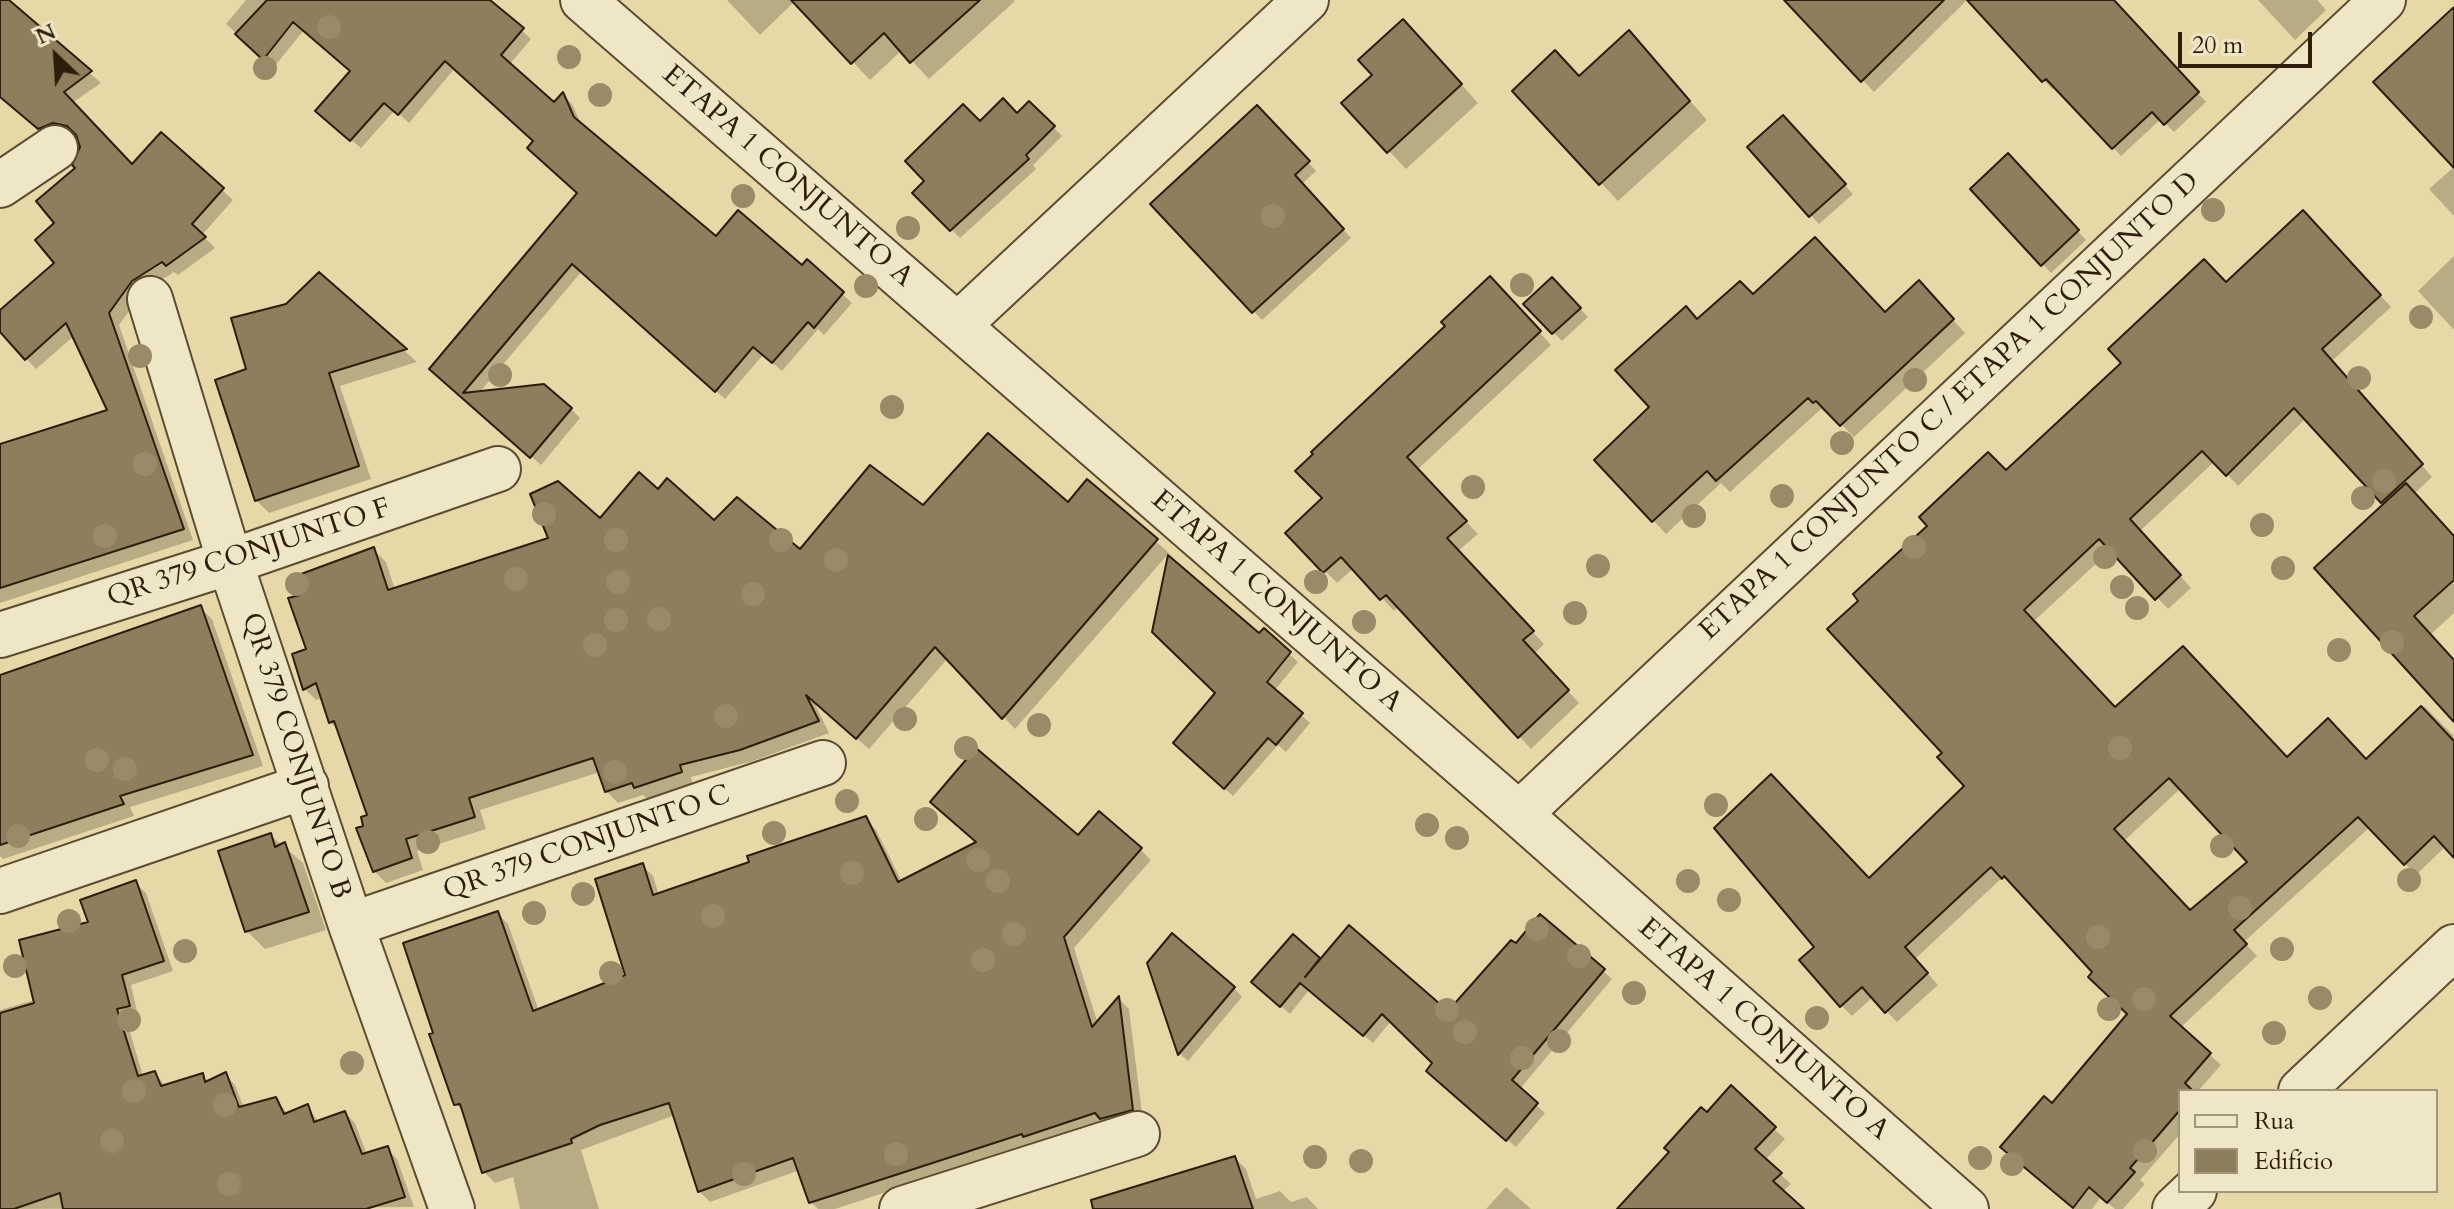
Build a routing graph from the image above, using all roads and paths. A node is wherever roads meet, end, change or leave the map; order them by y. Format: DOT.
graph roads {
  1 [pos="583,0"];
  2 [pos="1306,0"];
  3 [pos="2383,0"];
  4 [pos="55,148"];
  5 [pos="0,185"];
  6 [pos="150,299"];
  7 [pos="958,325"];
  8 [pos="498,469"];
  9 [pos="230,562"];
  10 [pos="0,635"];
  11 [pos="823,763"];
  12 [pos="306,786"];
  13 [pos="1519,814"];
  14 [pos="0,891"];
  15 [pos="351,925"];
  16 [pos="2454,947"];
  17 [pos="2303,1089"];
  18 [pos="1137,1134"];
  19 [pos="2192,1193"];
  20 [pos="452,1209"];
  21 [pos="902,1209"];
  22 [pos="1966,1209"];
  23 [pos="2175,1209"];
  1 -- 7 [label="street, ETAPA 1 CONJUNTO A"];
  2 -- 7 [label="street"];
  3 -- 13 [label="street, ETAPA 1 CONJUNTO C / ETAPA 1 CONJUNTO D"];
  4 -- 5 [label="street"];
  6 -- 9 [label="street, QR 379 CONJUNTO B"];
  7 -- 13 [label="street, ETAPA 1 CONJUNTO A"];
  8 -- 9 [label="street, QR 379 CONJUNTO F"];
  9 -- 10 [label="street, QR 379 CONJUNTO F"];
  9 -- 12 [label="street, QR 379 CONJUNTO B"];
  11 -- 15 [label="street, QR 379 CONJUNTO C"];
  12 -- 14 [label="street"];
  12 -- 15 [label="street, QR 379 CONJUNTO B"];
  13 -- 22 [label="street, ETAPA 1 CONJUNTO A"];
  15 -- 20 [label="street, QR 379 CONJUNTO B"];
  16 -- 17 [label="street"];
  18 -- 21 [label="street"];
  19 -- 23 [label="street"];
}
